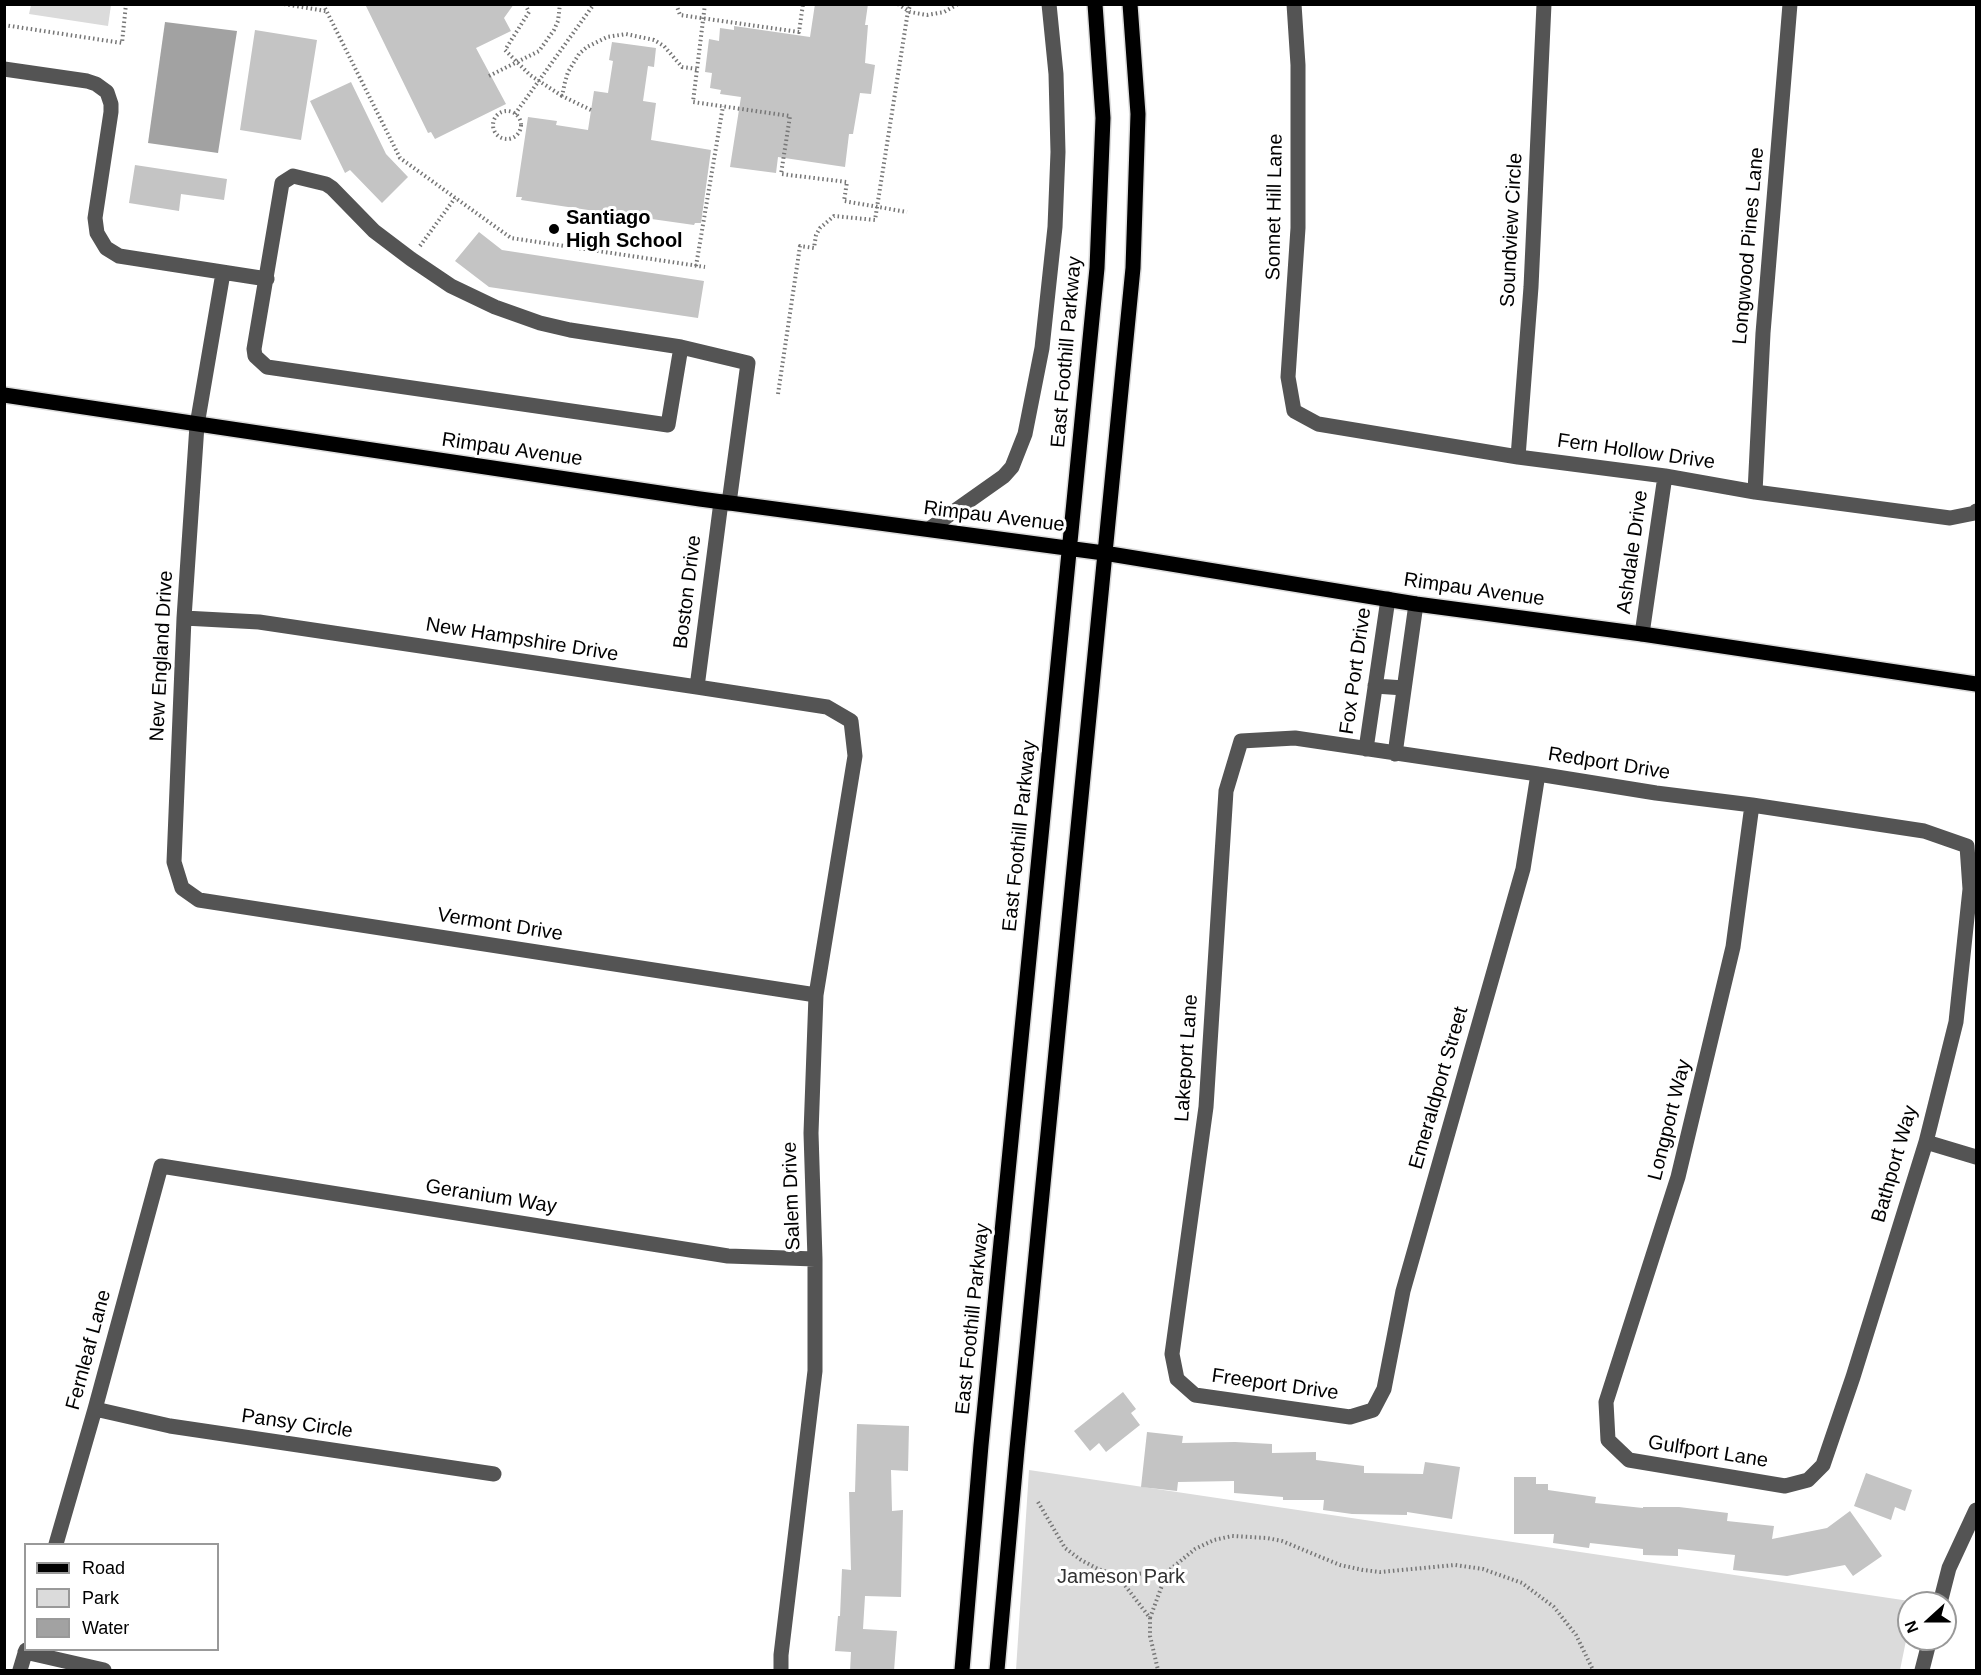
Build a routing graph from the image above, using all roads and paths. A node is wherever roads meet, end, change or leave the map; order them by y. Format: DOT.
graph roads {
  1 [pos="126,4"];
  2 [pos="284,4"];
  3 [pos="323,4"];
  4 [pos="525,4"];
  5 [pos="560,4"];
  6 [pos="594,4"];
  7 [pos="676,4"];
  8 [pos="705,4"];
  9 [pos="803,4"];
  10 [pos="898,4"];
  11 [pos="911,4"];
  12 [pos="958,4"];
  13 [pos="1049,4"];
  14 [pos="1095,4"];
  15 [pos="1130,4"];
  16 [pos="1294,4"];
  17 [pos="1544,4"];
  18 [pos="1790,4"];
  19 [pos="908,10"];
  20 [pos="326,11"];
  21 [pos="703,19"];
  22 [pos="4,25"];
  23 [pos="518,63"];
  24 [pos="4,69"];
  25 [pos="697,69"];
  26 [pos="489,76"];
  27 [pos="539,81"];
  28 [pos="562,96"];
  29 [pos="723,106"];
  30 [pos="591,111"];
  31 [pos="515,114"];
  32 [pos="455,198"];
  33 [pos="876,207"];
  34 [pos="907,212"];
  35 [pos="411,259"];
  36 [pos="696,266"];
  37 [pos="705,267"];
  38 [pos="223,273"];
  39 [pos="267,279"];
  40 [pos="681,347"];
  41 [pos="778,394"];
  42 [pos="4,395"];
  43 [pos="1294,411"];
  44 [pos="197,425"];
  45 [pos="1518,457"];
  46 [pos="1665,476"];
  47 [pos="1755,492"];
  48 [pos="725,503"];
  49 [pos="1976,512"];
  50 [pos="929,529"];
  51 [pos="1069,548"];
  52 [pos="1104,553"];
  53 [pos="1388,599"];
  54 [pos="1416,604"];
  55 [pos="184,618"];
  56 [pos="1642,634"];
  57 [pos="1977,684"];
  58 [pos="1375,686"];
  59 [pos="697,687"];
  60 [pos="1404,688"];
  61 [pos="851,721"];
  62 [pos="1241,741"];
  63 [pos="1366,749"];
  64 [pos="1395,754"];
  65 [pos="1538,774"];
  66 [pos="1752,805"];
  67 [pos="1967,846"];
  68 [pos="182,888"];
  69 [pos="816,995"];
  70 [pos="1926,1142"];
  71 [pos="1977,1157"];
  72 [pos="160,1166"];
  73 [pos="815,1259"];
  74 [pos="1177,1379"];
  75 [pos="95,1409"];
  76 [pos="1373,1410"];
  77 [pos="1608,1440"];
  78 [pos="494,1474"];
  79 [pos="1808,1480"];
  80 [pos="1038,1502"];
  81 [pos="1977,1510"];
  82 [pos="57,1543"];
  83 [pos="1167,1572"];
  84 [pos="1117,1575"];
  85 [pos="1943,1591"];
  86 [pos="1150,1618"];
  87 [pos="25,1651"];
  88 [pos="1927,1651"];
  89 [pos="20,1671"];
  90 [pos="104,1671"];
  91 [pos="781,1671"];
  92 [pos="962,1671"];
  93 [pos="997,1671"];
  94 [pos="1158,1671"];
  95 [pos="1593,1671"];
  96 [pos="1922,1671"];
  1 -- 22 [label="path"];
  2 -- 20 [label="path"];
  3 -- 20 [label="path"];
  4 -- 23 [label="path"];
  5 -- 23 [label="path"];
  6 -- 27 [label="path"];
  7 -- 21 [label="path"];
  8 -- 21 [label="path"];
  9 -- 21 [label="path"];
  10 -- 19 [label="path"];
  11 -- 19 [label="path"];
  12 -- 19 [label="path"];
  13 -- 50 [label="street"];
  14 -- 51 [label="main road, East Foothill Parkway"];
  15 -- 52 [label="main road"];
  16 -- 43 [label="street, Sonnet Hill Lane"];
  17 -- 45 [label="street, Soundview Circle"];
  18 -- 47 [label="street, Longwood Pines Lane"];
  19 -- 33 [label="path"];
  20 -- 32 [label="path"];
  21 -- 25 [label="path"];
  23 -- 26 [label="path"];
  23 -- 27 [label="path"];
  24 -- 38 [label="street"];
  25 -- 28 [label="path"];
  25 -- 29 [label="path"];
  27 -- 28 [label="path"];
  27 -- 31 [label="path"];
  28 -- 30 [label="path"];
  29 -- 33 [label="path"];
  29 -- 36 [label="path"];
  31 -- 31 [label="path"];
  32 -- 35 [label="path"];
  32 -- 36 [label="path"];
  33 -- 34 [label="path"];
  33 -- 41 [label="path"];
  35 -- 39 [label="street"];
  35 -- 40 [label="street"];
  36 -- 37 [label="path"];
  38 -- 39 [label="street"];
  38 -- 44 [label="street, New England Drive"];
  39 -- 40 [label="street"];
  40 -- 48 [label="street, Boston Drive"];
  42 -- 44 [label="main road, Rimpau Avenue"];
  43 -- 45 [label="street, Fern Hollow Drive"];
  44 -- 48 [label="main road, Rimpau Avenue"];
  44 -- 55 [label="street, New England Drive"];
  45 -- 46 [label="street, Fern Hollow Drive"];
  46 -- 47 [label="street, Fern Hollow Drive"];
  46 -- 56 [label="street, Ashdale Drive"];
  47 -- 49 [label="street, Fern Hollow Drive"];
  48 -- 50 [label="main road, Rimpau Avenue"];
  48 -- 59 [label="street, Boston Drive"];
  50 -- 51 [label="main road, Rimpau Avenue"];
  51 -- 52 [label="main road, Rimpau Avenue"];
  51 -- 92 [label="main road, East Foothill Parkway"];
  52 -- 53 [label="main road, Rimpau Avenue"];
  52 -- 93 [label="main road"];
  53 -- 54 [label="main road, Rimpau Avenue"];
  53 -- 58 [label="street, Fox Port Drive"];
  54 -- 56 [label="main road, Rimpau Avenue"];
  54 -- 60 [label="street"];
  55 -- 59 [label="street, New Hampshire Drive"];
  55 -- 68 [label="street, New England Drive"];
  56 -- 57 [label="main road, Rimpau Avenue"];
  58 -- 60 [label="street"];
  58 -- 63 [label="street, Fox Port Drive"];
  59 -- 61 [label="street, New Hampshire Drive"];
  60 -- 64 [label="street"];
  61 -- 69 [label="street, Salem Drive"];
  62 -- 63 [label="street, Redport Drive"];
  62 -- 74 [label="street, Lakeport Lane"];
  63 -- 64 [label="street, Redport Drive"];
  64 -- 65 [label="street, Redport Drive"];
  65 -- 66 [label="street, Redport Drive"];
  65 -- 76 [label="street, Emeraldport Street"];
  66 -- 67 [label="street, Redport Drive"];
  66 -- 77 [label="street, Longport Way"];
  67 -- 70 [label="street, Bathport Way"];
  68 -- 69 [label="street, Vermont Drive"];
  69 -- 73 [label="street, Salem Drive"];
  70 -- 71 [label="street"];
  70 -- 79 [label="street, Bathport Way"];
  72 -- 73 [label="street, Geranium Way"];
  72 -- 75 [label="street, Fernleaf Lane"];
  73 -- 91 [label="street, Salem Drive"];
  74 -- 76 [label="street, Freeport Drive"];
  75 -- 78 [label="street, Pansy Circle"];
  75 -- 82 [label="street, Fernleaf Lane"];
  77 -- 79 [label="street, Gulfport Lane"];
  80 -- 84 [label="path"];
  81 -- 85 [label="street"];
  83 -- 84 [label="path"];
  83 -- 86 [label="path"];
  83 -- 95 [label="path"];
  84 -- 86 [label="path"];
  86 -- 94 [label="path"];
  87 -- 89 [label="street"];
  87 -- 90 [label="street"];
  88 -- 96 [label="street"];
}
